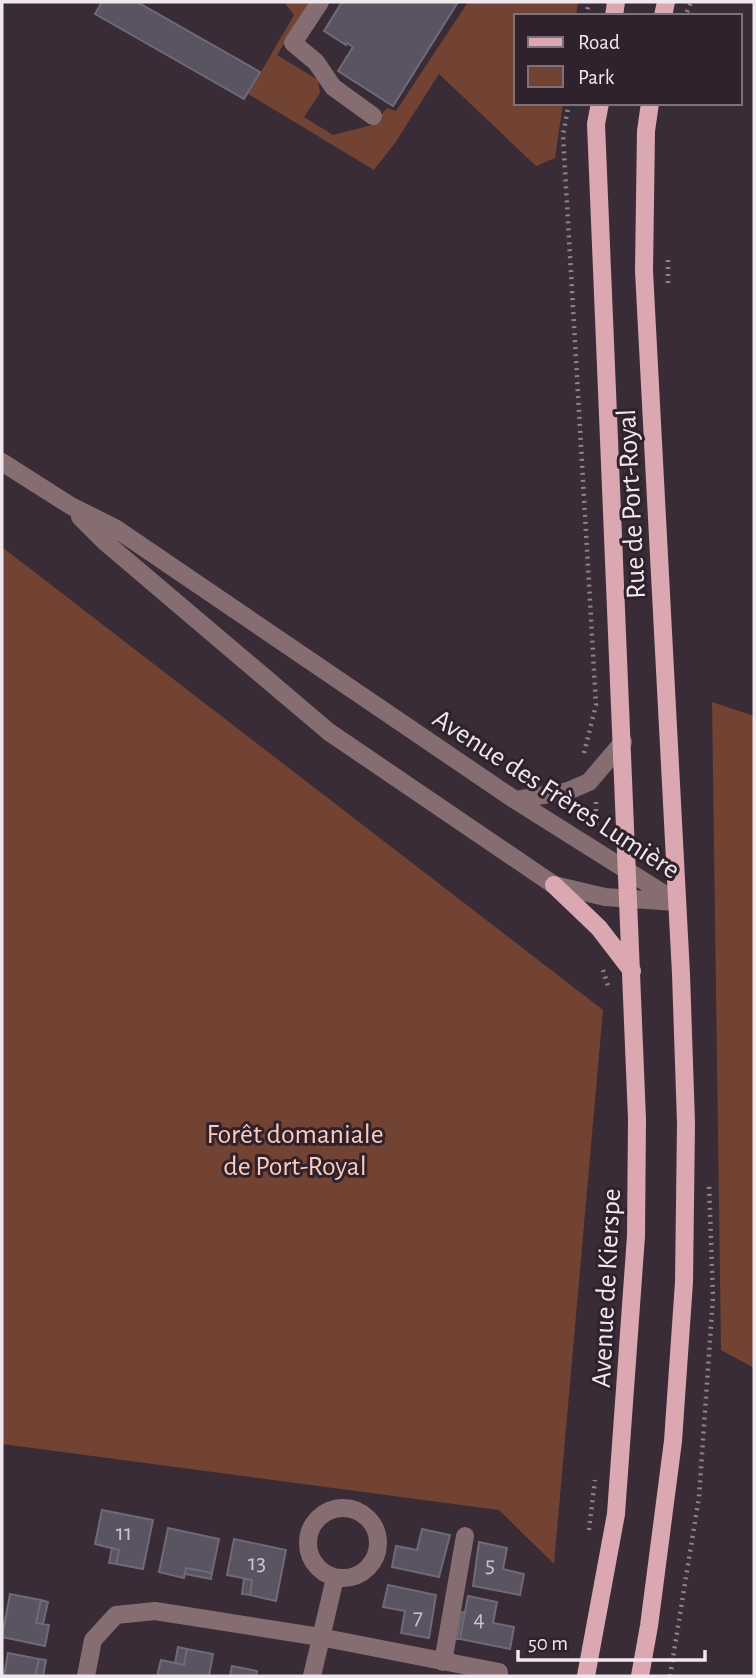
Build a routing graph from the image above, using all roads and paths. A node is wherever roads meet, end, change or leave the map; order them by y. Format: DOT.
graph roads {
  1 [pos="320,2"];
  2 [pos="569,105"];
  3 [pos="600,105"];
  4 [pos="650,105"];
  5 [pos="373,117"];
  6 [pos="2,461"];
  7 [pos="71,506"];
  8 [pos="623,742"];
  9 [pos="582,759"];
  10 [pos="515,800"];
  11 [pos="628,872"];
  12 [pos="554,885"];
  13 [pos="629,900"];
  14 [pos="677,902"];
  15 [pos="601,962"];
  16 [pos="632,971"];
  17 [pos="610,999"];
  18 [pos="595,1478"];
  19 [pos="589,1533"];
  20 [pos="465,1536"];
  21 [pos="335,1578"];
  22 [pos="320,1637"];
  23 [pos="443,1662"];
  24 [pos="499,1672"];
  25 [pos="86,1676"];
  26 [pos="312,1676"];
  27 [pos="586,1676"];
  28 [pos="640,1676"];
  1 -- 5 [label="street"];
  2 -- 9 [label="path"];
  3 -- 8 [label="main road, Rue de Port-Royal"];
  4 -- 14 [label="main road, Rue de Port-Royal"];
  6 -- 7 [label="street, Avenue des Frères Lumière"];
  7 -- 10 [label="street, Avenue des Frères Lumière"];
  7 -- 12 [label="street, Avenue des Frères Lumière"];
  8 -- 10 [label="street"];
  8 -- 11 [label="main road, Rue de Port-Royal"];
  10 -- 11 [label="street, Avenue des Frères Lumière"];
  11 -- 13 [label="main road, Rue de Port-Royal"];
  11 -- 14 [label="street, Avenue des Frères Lumière"];
  12 -- 13 [label="street, Avenue des Frères Lumière"];
  12 -- 16 [label="main road"];
  13 -- 14 [label="street, Avenue des Frères Lumière"];
  13 -- 16 [label="main road, Avenue de Kierspe"];
  14 -- 28 [label="main road"];
  15 -- 17 [label="path"];
  16 -- 27 [label="main road, Avenue de Kierspe"];
  18 -- 19 [label="path"];
  20 -- 23 [label="street"];
  21 -- 22 [label="street"];
  22 -- 23 [label="street"];
  22 -- 25 [label="street"];
  22 -- 26 [label="street"];
  23 -- 24 [label="street"];
}
